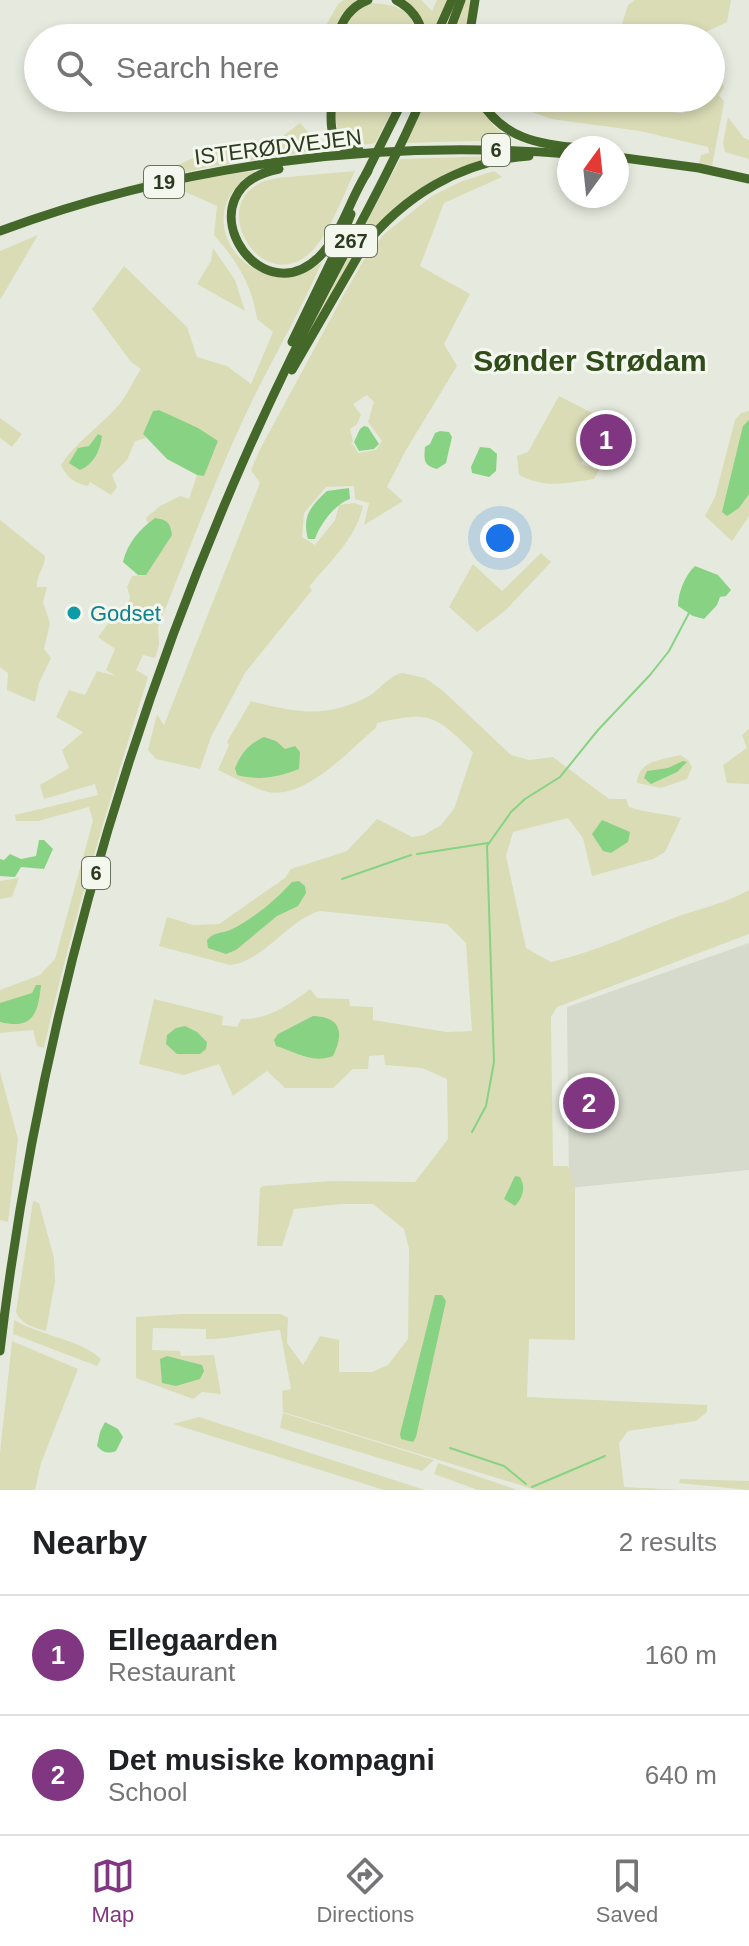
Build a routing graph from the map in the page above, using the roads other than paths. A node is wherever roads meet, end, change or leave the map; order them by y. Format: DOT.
graph roads {
  1 [pos="368,0"];
  2 [pos="396,0"];
  3 [pos="452,0"];
  4 [pos="461,0"];
  5 [pos="475,0"];
  6 [pos="343,24"];
  7 [pos="420,24"];
  8 [pos="441,24"];
  9 [pos="452,24"];
  10 [pos="471,24"];
  11 [pos="331,112"];
  12 [pos="397,112"];
  13 [pos="415,112"];
  14 [pos="490,112"];
  15 [pos="557,146"];
  16 [pos="422,151"];
  17 [pos="356,152"];
  18 [pos="557,154"];
  19 [pos="557,155"];
  20 [pos="333,157"];
  21 [pos="629,158"];
  22 [pos="368,171"];
  23 [pos="749,179"];
  24 [pos="0,231"];
  25 [pos="279,384"];
  26 [pos="264,415"];
  27 [pos="0,1351"];
  1 -- 6 [label="highway"];
  2 -- 7 [label="highway"];
  3 -- 8 [label="highway"];
  4 -- 9 [label="highway"];
  5 -- 10 [label="highway"];
  11 -- 17 [label="highway"];
  12 -- 22 [label="highway, 6"];
  13 -- 25 [label="highway, 267"];
  14 -- 15 [label="highway"];
  16 -- 17 [label="highway, ISTERØDVEJEN / 19"];
  16 -- 18 [label="highway, ISTERØDVEJEN / 6"];
  17 -- 20 [label="highway, ISTERØDVEJEN / 19"];
  19 -- 25 [label="highway"];
  20 -- 22 [label="highway"];
  20 -- 24 [label="highway, ISTERØDVEJEN / 19"];
  21 -- 23 [label="highway"];
  22 -- 26 [label="highway, 6"];
  25 -- 26 [label="highway, 267"];
  26 -- 27 [label="highway, 6"];
}
